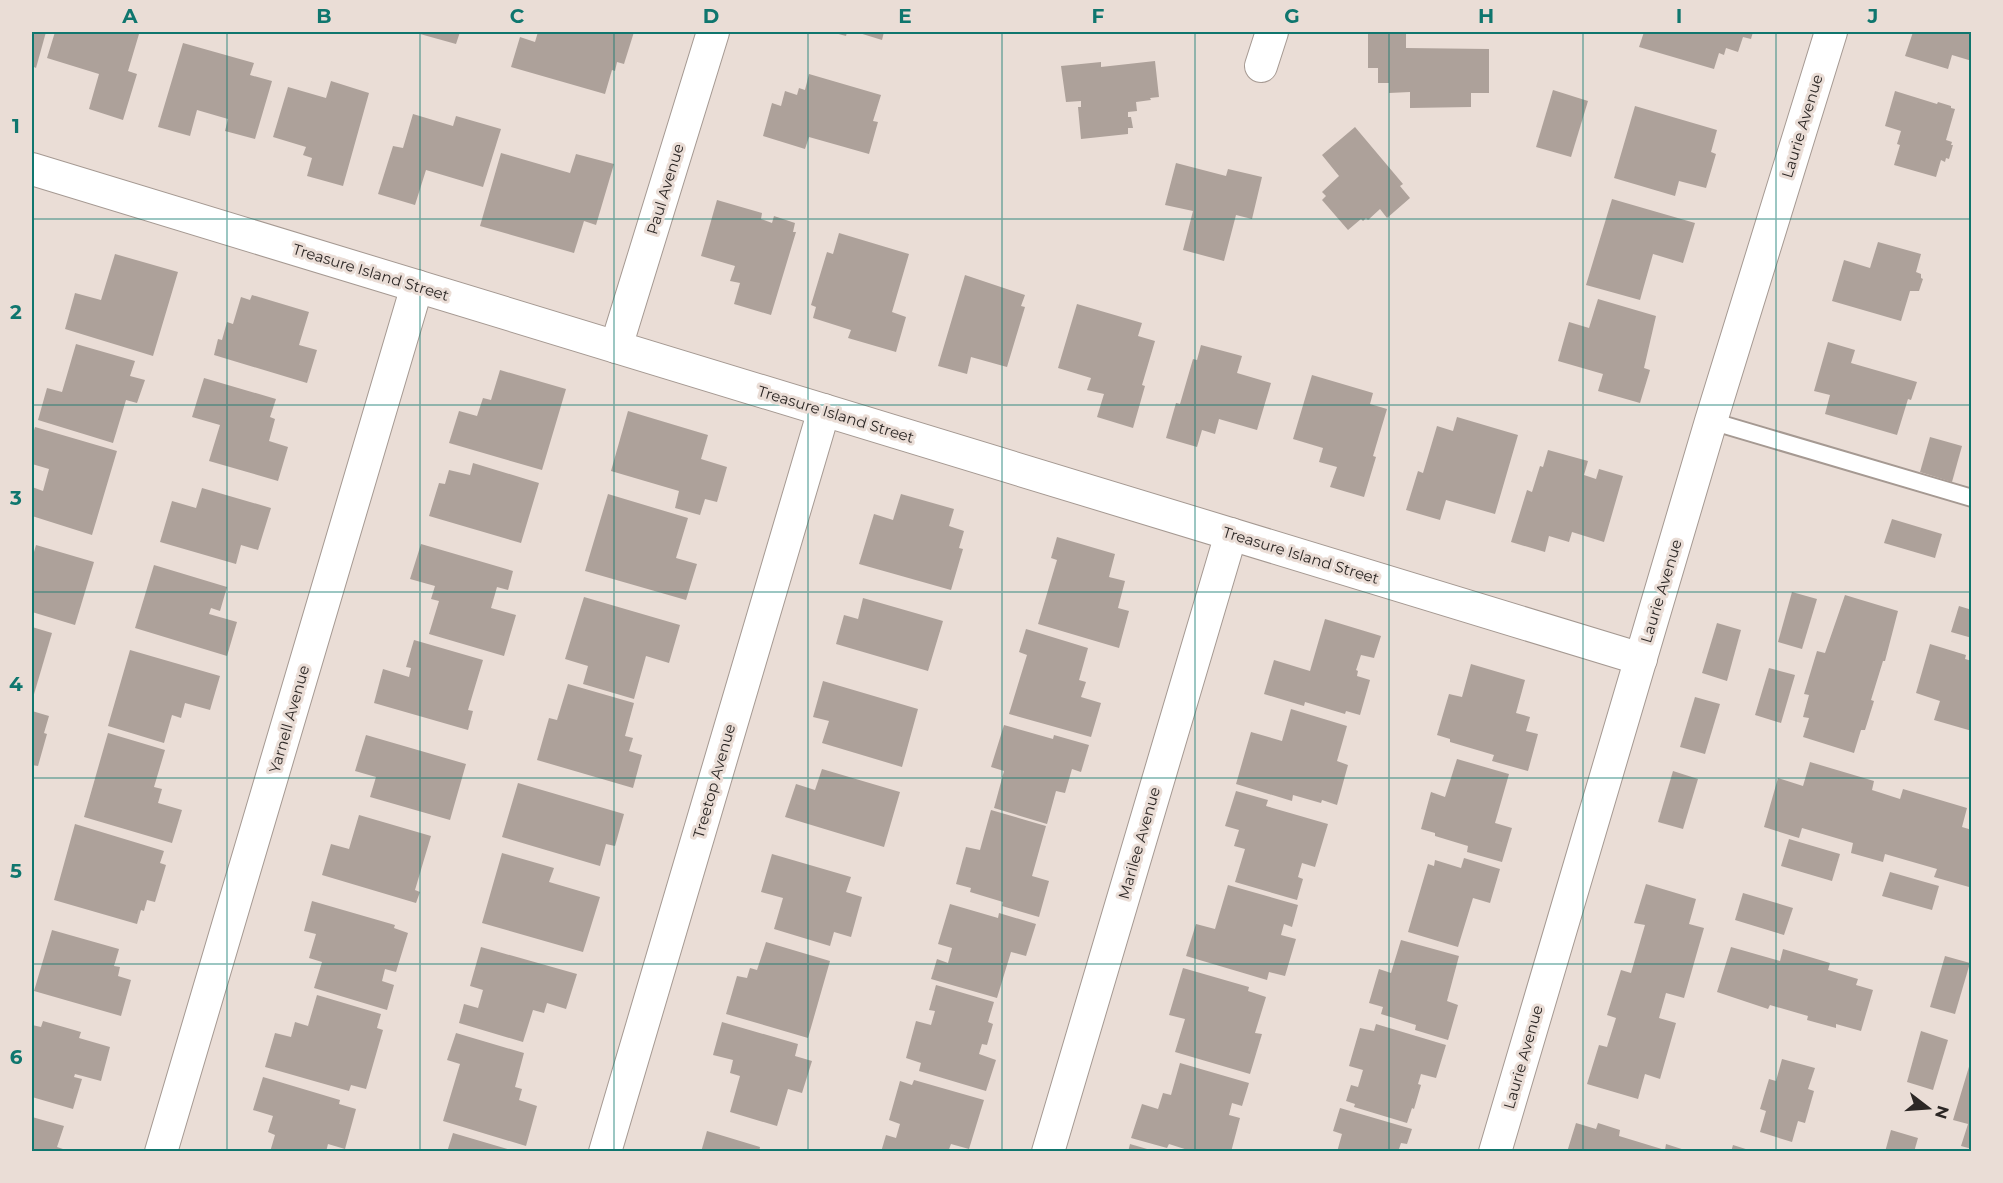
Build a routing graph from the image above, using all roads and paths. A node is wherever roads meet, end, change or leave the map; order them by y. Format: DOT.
graph roads {
  1 [pos="713,32"];
  2 [pos="1272,32"];
  3 [pos="1831,32"];
  4 [pos="1261,66"];
  5 [pos="32,169"];
  6 [pos="417,286"];
  7 [pos="616,347"];
  8 [pos="824,410"];
  9 [pos="1711,422"];
  10 [pos="1971,498"];
  11 [pos="1231,534"];
  12 [pos="1641,659"];
  13 [pos="161,1152"];
  14 [pos="605,1152"];
  15 [pos="1048,1152"];
  16 [pos="1495,1152"];
  1 -- 7 [label="street, Paul Avenue"];
  2 -- 4 [label="street"];
  3 -- 9 [label="street, Laurie Avenue"];
  5 -- 6 [label="street, Treasure Island Street"];
  6 -- 7 [label="street, Treasure Island Street"];
  6 -- 13 [label="street, Yarnell Avenue"];
  7 -- 8 [label="street, Treasure Island Street"];
  8 -- 11 [label="street, Treasure Island Street"];
  8 -- 14 [label="street, Treetop Avenue"];
  9 -- 10 [label="lane"];
  9 -- 12 [label="street, Laurie Avenue"];
  11 -- 12 [label="street, Treasure Island Street"];
  11 -- 15 [label="street, Marilee Avenue"];
  12 -- 16 [label="street, Laurie Avenue"];
}
